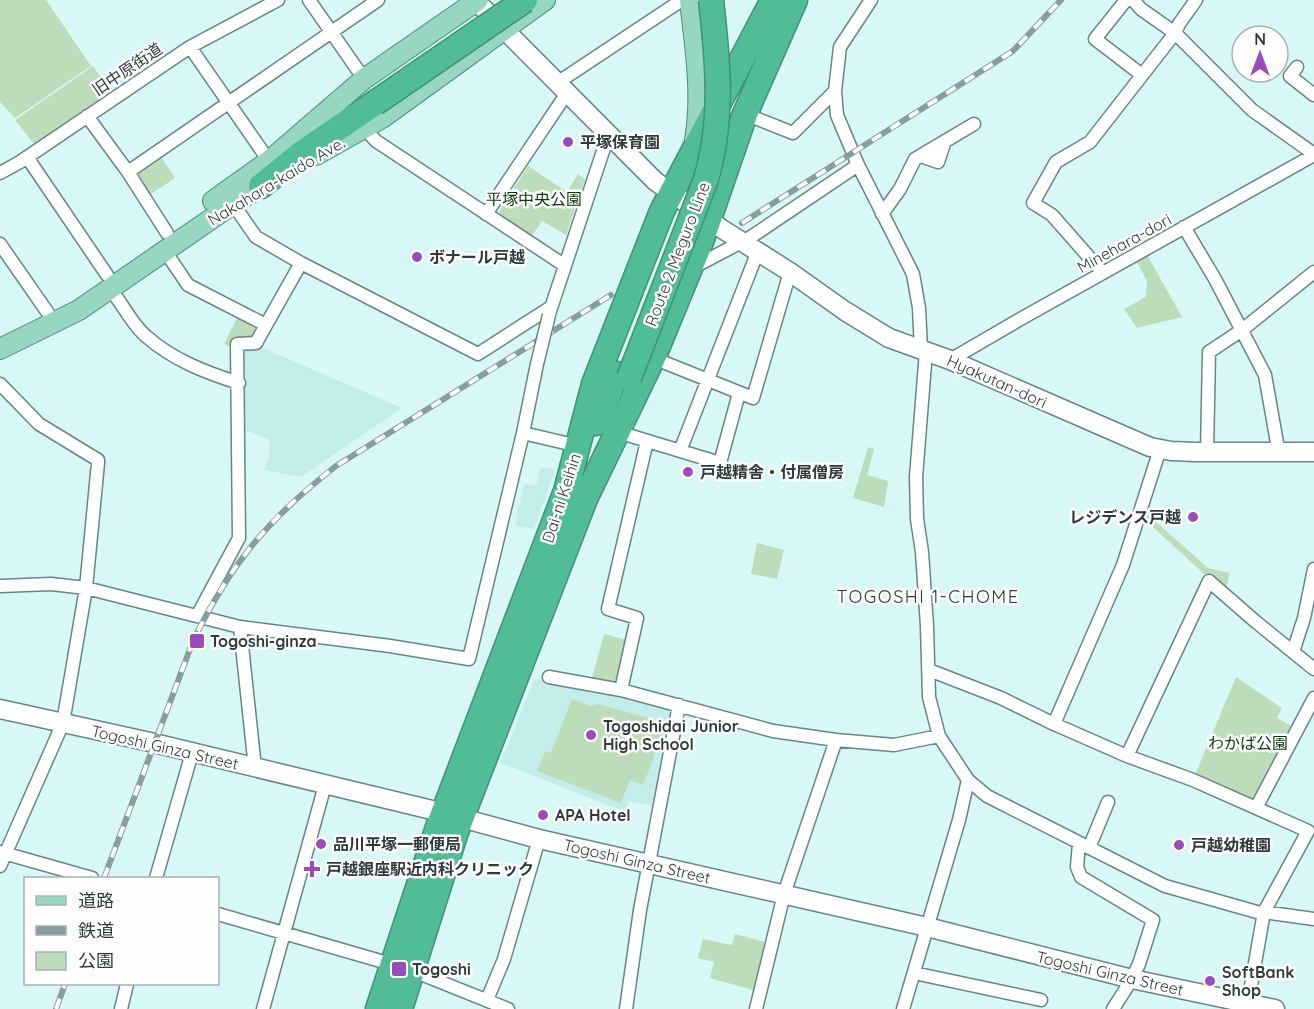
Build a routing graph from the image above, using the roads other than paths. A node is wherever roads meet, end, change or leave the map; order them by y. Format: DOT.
graph roads {
  1 [pos="278,0"];
  2 [pos="309,0"];
  3 [pos="378,0"];
  4 [pos="476,0"];
  5 [pos="505,0"];
  6 [pos="525,0"];
  7 [pos="545,0"];
  8 [pos="682,0"];
  9 [pos="690,0"];
  10 [pos="697,0"];
  11 [pos="711,0"];
  12 [pos="718,0"];
  13 [pos="773,0"];
  14 [pos="795,0"];
  15 [pos="871,0"];
  16 [pos="1126,0"];
  17 [pos="1133,0"];
  18 [pos="1196,0"];
  19 [pos="504,30"];
  20 [pos="332,32"];
  21 [pos="1175,33"];
  22 [pos="190,48"];
  23 [pos="1297,68"];
  24 [pos="1142,75"];
  25 [pos="731,80"];
  26 [pos="562,88"];
  27 [pos="835,91"];
  28 [pos="369,92"];
  29 [pos="1314,95"];
  30 [pos="228,104"];
  31 [pos="745,114"];
  32 [pos="87,116"];
  33 [pos="974,124"];
  34 [pos="365,129"];
  35 [pos="608,136"];
  36 [pos="693,149"];
  37 [pos="1314,155"];
  38 [pos="27,158"];
  39 [pos="269,161"];
  40 [pos="858,165"];
  41 [pos="128,172"];
  42 [pos="0,173"];
  43 [pos="261,186"];
  44 [pos="671,194"];
  45 [pos="233,204"];
  46 [pos="486,214"];
  47 [pos="882,214"];
  48 [pos="709,220"];
  49 [pos="1184,228"];
  50 [pos="742,241"];
  51 [pos="166,242"];
  52 [pos="0,244"];
  53 [pos="758,251"];
  54 [pos="301,263"];
  55 [pos="564,265"];
  56 [pos="690,269"];
  57 [pos="790,272"];
  58 [pos="1314,272"];
  59 [pos="1103,273"];
  60 [pos="109,282"];
  61 [pos="550,311"];
  62 [pos="48,313"];
  63 [pos="266,325"];
  64 [pos="1242,330"];
  65 [pos="0,337"];
  66 [pos="0,349"];
  67 [pos="923,350"];
  68 [pos="653,357"];
  69 [pos="950,360"];
  70 [pos="623,376"];
  71 [pos="708,380"];
  72 [pos="239,383"];
  73 [pos="0,384"];
  74 [pos="739,393"];
  75 [pos="618,432"];
  76 [pos="523,433"];
  77 [pos="647,441"];
  78 [pos="578,446"];
  79 [pos="1160,449"];
  80 [pos="680,451"];
  81 [pos="1206,453"];
  82 [pos="1314,453"];
  83 [pos="1279,454"];
  84 [pos="575,495"];
  85 [pos="1314,569"];
  86 [pos="0,586"];
  87 [pos="86,588"];
  88 [pos="197,616"];
  89 [pos="240,627"];
  90 [pos="1293,652"];
  91 [pos="1314,669"];
  92 [pos="929,670"];
  93 [pos="549,677"];
  94 [pos="621,690"];
  95 [pos="1314,698"];
  96 [pos="679,705"];
  97 [pos="0,709"];
  98 [pos="63,723"];
  99 [pos="1054,724"];
  100 [pos="939,736"];
  101 [pos="836,740"];
  102 [pos="192,753"];
  103 [pos="1127,756"];
  104 [pos="255,768"];
  105 [pos="968,780"];
  106 [pos="325,785"];
  107 [pos="1108,802"];
  108 [pos="1256,808"];
  109 [pos="452,816"];
  110 [pos="1311,826"];
  111 [pos="539,839"];
  112 [pos="1084,845"];
  113 [pos="2,857"];
  114 [pos="648,865"];
  115 [pos="84,877"];
  116 [pos="157,877"];
  117 [pos="784,894"];
  118 [pos="1264,913"];
  119 [pos="219,914"];
  120 [pos="1314,919"];
  121 [pos="927,927"];
  122 [pos="284,933"];
  123 [pos="401,967"];
  124 [pos="914,973"];
  125 [pos="1132,980"];
  126 [pos="127,985"];
  127 [pos="488,1000"];
  128 [pos="1041,1000"];
  129 [pos="1248,1004"];
  130 [pos="121,1009"];
  131 [pos="263,1009"];
  132 [pos="378,1009"];
  133 [pos="400,1009"];
  134 [pos="508,1009"];
  135 [pos="626,1009"];
  136 [pos="756,1009"];
  137 [pos="903,1009"];
  138 [pos="1113,1009"];
  139 [pos="1275,1009"];
  1 -- 22 [label="street, 旧中原街道"];
  2 -- 20 [label="street"];
  3 -- 20 [label="street"];
  4 -- 19 [label="street, Hyakutan-dori"];
  4 -- 28 [label="main road"];
  5 -- 28 [label="highway"];
  6 -- 28 [label="highway, bridge"];
  7 -- 19 [label="main road, Nakahara-kaido Ave."];
  8 -- 26 [label="street"];
  9 -- 36 [label="main road"];
  10 -- 70 [label="highway, Route 2 Meguro Line"];
  11 -- 70 [label="highway, Route 2 Meguro Line, bridge"];
  12 -- 25 [label="main road"];
  13 -- 25 [label="highway, Dai-ni Keihin"];
  14 -- 31 [label="highway, Dai-ni Keihin"];
  15 -- 27 [label="street"];
  16 -- 24 [label="street"];
  17 -- 21 [label="street"];
  18 -- 21 [label="street"];
  19 -- 26 [label="street, Hyakutan-dori"];
  19 -- 34 [label="main road, Nakahara-kaido Ave."];
  20 -- 28 [label="street"];
  20 -- 30 [label="street"];
  21 -- 24 [label="street"];
  21 -- 37 [label="street"];
  22 -- 30 [label="street"];
  22 -- 32 [label="street, 旧中原街道"];
  23 -- 29 [label="street"];
  24 -- 59 [label="street"];
  25 -- 31 [label="main road"];
  25 -- 36 [label="highway, Dai-ni Keihin"];
  26 -- 35 [label="street, Hyakutan-dori"];
  26 -- 46 [label="street"];
  27 -- 31 [label="street"];
  27 -- 40 [label="street"];
  28 -- 39 [label="highway"];
  28 -- 43 [label="highway"];
  30 -- 39 [label="street"];
  30 -- 41 [label="street"];
  31 -- 48 [label="highway, Dai-ni Keihin"];
  32 -- 38 [label="street, 旧中原街道"];
  32 -- 41 [label="street"];
  33 -- 47 [label="street"];
  34 -- 43 [label="main road, Nakahara-kaido Ave."];
  34 -- 46 [label="street"];
  35 -- 44 [label="street, Hyakutan-dori"];
  35 -- 55 [label="street"];
  36 -- 44 [label="highway, Dai-ni Keihin"];
  37 -- 49 [label="street, Minehara-dori"];
  38 -- 42 [label="street, 旧中原街道"];
  38 -- 60 [label="street"];
  39 -- 51 [label="main road, Nakahara-kaido Ave."];
  40 -- 47 [label="street"];
  40 -- 50 [label="street"];
  41 -- 51 [label="street"];
  43 -- 45 [label="main road, Nakahara-kaido Ave."];
  44 -- 48 [label="street, Hyakutan-dori"];
  44 -- 78 [label="highway, Dai-ni Keihin"];
  45 -- 51 [label="main road, Nakahara-kaido Ave."];
  45 -- 54 [label="street"];
  46 -- 55 [label="street"];
  47 -- 67 [label="street"];
  48 -- 50 [label="street, Hyakutan-dori"];
  48 -- 56 [label="highway, Dai-ni Keihin"];
  49 -- 59 [label="street, Minehara-dori"];
  49 -- 64 [label="street"];
  50 -- 53 [label="street, Hyakutan-dori"];
  50 -- 56 [label="street"];
  51 -- 60 [label="main road, Nakahara-kaido Ave."];
  51 -- 63 [label="street"];
  52 -- 62 [label="street"];
  53 -- 57 [label="street, Hyakutan-dori"];
  53 -- 71 [label="street"];
  54 -- 61 [label="street"];
  54 -- 63 [label="street"];
  55 -- 61 [label="street"];
  56 -- 68 [label="highway, Dai-ni Keihin"];
  57 -- 67 [label="street, Hyakutan-dori"];
  57 -- 74 [label="street"];
  58 -- 64 [label="street"];
  59 -- 69 [label="street, Minehara-dori"];
  60 -- 62 [label="main road, Nakahara-kaido Ave."];
  60 -- 66 [label="main road, Nakahara-kaido Ave."];
  60 -- 72 [label="street"];
  61 -- 76 [label="street, bridge"];
  62 -- 65 [label="main road, Nakahara-kaido Ave."];
  63 -- 72 [label="street"];
  64 -- 81 [label="street"];
  64 -- 83 [label="street"];
  67 -- 69 [label="street, Hyakutan-dori"];
  67 -- 92 [label="street"];
  68 -- 71 [label="street"];
  68 -- 75 [label="highway, Dai-ni Keihin"];
  69 -- 79 [label="street, Hyakutan-dori"];
  70 -- 84 [label="highway, Route 2 Meguro Line"];
  71 -- 74 [label="street"];
  71 -- 80 [label="street"];
  72 -- 88 [label="street"];
  73 -- 87 [label="street"];
  74 -- 80 [label="street"];
  75 -- 77 [label="street"];
  75 -- 84 [label="highway, Dai-ni Keihin"];
  76 -- 78 [label="street"];
  76 -- 89 [label="street"];
  77 -- 80 [label="street"];
  77 -- 94 [label="street"];
  78 -- 84 [label="highway, Dai-ni Keihin"];
  79 -- 81 [label="street, Hyakutan-dori"];
  79 -- 99 [label="street"];
  81 -- 83 [label="street, Hyakutan-dori"];
  82 -- 83 [label="street, Hyakutan-dori"];
  84 -- 109 [label="highway, Dai-ni Keihin"];
  85 -- 90 [label="street"];
  86 -- 87 [label="street"];
  87 -- 88 [label="street"];
  87 -- 98 [label="street"];
  88 -- 89 [label="street"];
  89 -- 104 [label="street"];
  90 -- 91 [label="street"];
  90 -- 103 [label="street"];
  92 -- 99 [label="street"];
  92 -- 100 [label="street"];
  93 -- 94 [label="street"];
  94 -- 96 [label="street"];
  95 -- 108 [label="street"];
  96 -- 101 [label="street"];
  96 -- 114 [label="street"];
  97 -- 98 [label="street, Togoshi Ginza Street"];
  98 -- 102 [label="street, Togoshi Ginza Street"];
  98 -- 113 [label="street"];
  99 -- 103 [label="street"];
  100 -- 101 [label="street"];
  100 -- 105 [label="street"];
  101 -- 117 [label="street"];
  102 -- 104 [label="street, Togoshi Ginza Street"];
  102 -- 116 [label="street"];
  103 -- 108 [label="street"];
  104 -- 106 [label="street, Togoshi Ginza Street"];
  105 -- 112 [label="street"];
  105 -- 121 [label="street"];
  106 -- 109 [label="street, Togoshi Ginza Street"];
  106 -- 122 [label="street"];
  107 -- 112 [label="street"];
  108 -- 110 [label="street"];
  109 -- 111 [label="street, Togoshi Ginza Street"];
  109 -- 123 [label="highway, Dai-ni Keihin"];
  110 -- 118 [label="street"];
  111 -- 114 [label="street, Togoshi Ginza Street"];
  111 -- 127 [label="street"];
  112 -- 118 [label="street"];
  112 -- 125 [label="street"];
  113 -- 115 [label="street"];
  114 -- 117 [label="street, Togoshi Ginza Street"];
  114 -- 135 [label="street"];
  117 -- 121 [label="street, Togoshi Ginza Street"];
  117 -- 136 [label="street"];
  118 -- 120 [label="street"];
  118 -- 129 [label="street"];
  119 -- 122 [label="street"];
  121 -- 124 [label="street"];
  121 -- 125 [label="street, Togoshi Ginza Street"];
  122 -- 123 [label="street"];
  122 -- 131 [label="street"];
  123 -- 127 [label="street"];
  123 -- 132 [label="highway, Dai-ni Keihin"];
  123 -- 133 [label="highway, Dai-ni Keihin"];
  124 -- 128 [label="street"];
  124 -- 137 [label="street"];
  125 -- 129 [label="street, Togoshi Ginza Street"];
  125 -- 138 [label="street"];
  126 -- 130 [label="street"];
  127 -- 134 [label="street"];
  129 -- 139 [label="street, Togoshi Ginza Street"];
}
